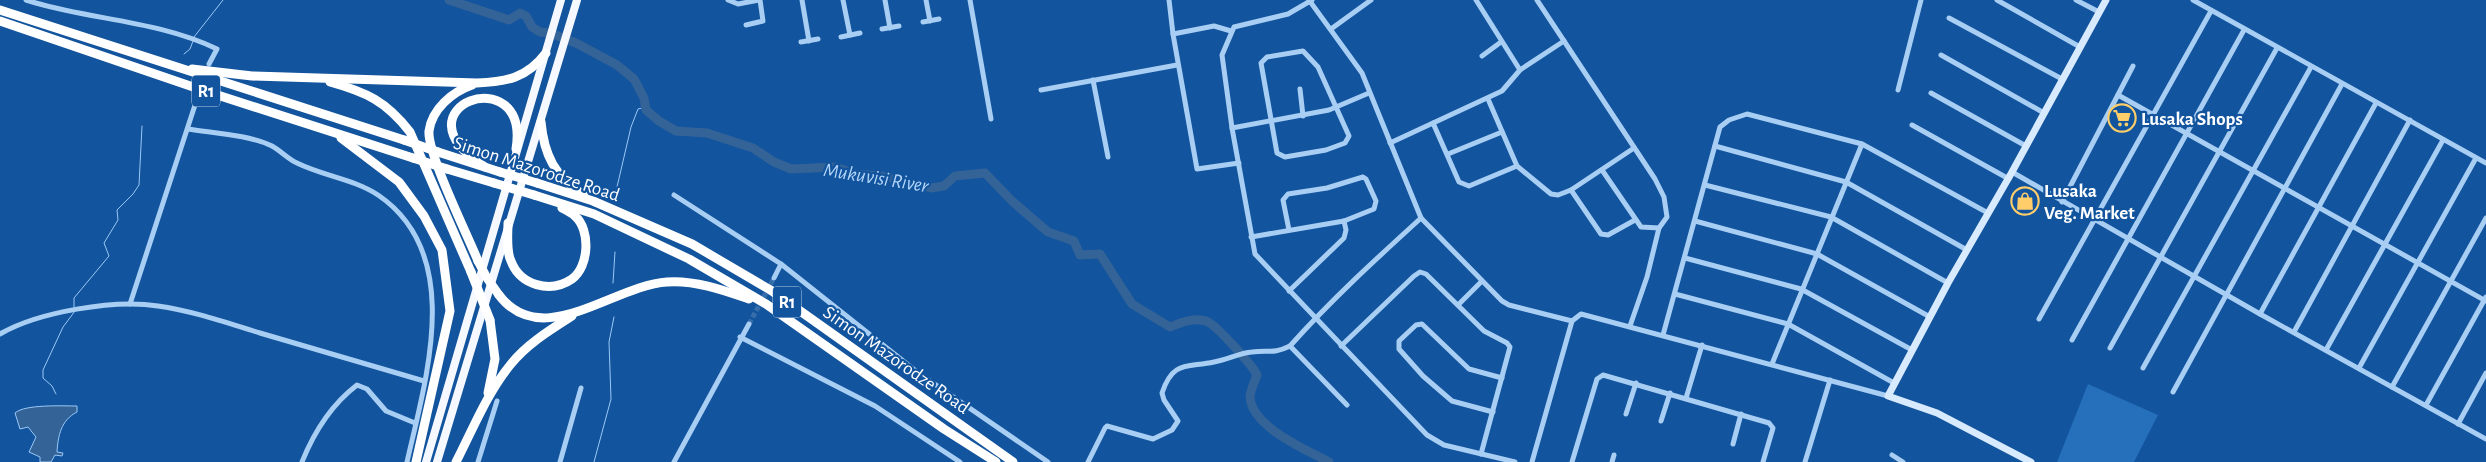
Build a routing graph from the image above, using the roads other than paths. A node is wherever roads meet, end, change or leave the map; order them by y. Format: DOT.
graph roads {
  1 [pos="26,0"];
  2 [pos="561,0"];
  3 [pos="577,0"];
  4 [pos="728,0"];
  5 [pos="759,0"];
  6 [pos="802,0"];
  7 [pos="843,0"];
  8 [pos="885,0"];
  9 [pos="926,0"];
  10 [pos="970,0"];
  11 [pos="1169,0"];
  12 [pos="1371,0"];
  13 [pos="1476,0"];
  14 [pos="1537,0"];
  15 [pos="1922,0"];
  16 [pos="1996,0"];
  17 [pos="2076,0"];
  18 [pos="2106,0"];
  19 [pos="2193,0"];
  20 [pos="1310,1"];
  21 [pos="0,10"];
  22 [pos="2211,11"];
  23 [pos="2099,12"];
  24 [pos="1949,18"];
  25 [pos="939,19"];
  26 [pos="0,21"];
  27 [pos="930,21"];
  28 [pos="923,22"];
  29 [pos="746,25"];
  30 [pos="899,26"];
  31 [pos="890,28"];
  32 [pos="882,29"];
  33 [pos="1331,29"];
  34 [pos="2244,30"];
  35 [pos="1231,31"];
  36 [pos="860,32"];
  37 [pos="1173,34"];
  38 [pos="850,35"];
  39 [pos="841,37"];
  40 [pos="818,39"];
  41 [pos="810,41"];
  42 [pos="1564,41"];
  43 [pos="800,42"];
  44 [pos="1501,42"];
  45 [pos="2080,46"];
  46 [pos="2277,48"];
  47 [pos="546,53"];
  48 [pos="1942,55"];
  49 [pos="1482,56"];
  50 [pos="209,64"];
  51 [pos="167,65"];
  52 [pos="1177,65"];
  53 [pos="2133,66"];
  54 [pos="2311,67"];
  55 [pos="1520,70"];
  56 [pos="315,78"];
  57 [pos="2062,79"];
  58 [pos="1093,80"];
  59 [pos="477,83"];
  60 [pos="2342,84"];
  61 [pos="1300,89"];
  62 [pos="1041,90"];
  63 [pos="1898,90"];
  64 [pos="1369,93"];
  65 [pos="1930,93"];
  66 [pos="2118,95"];
  67 [pos="1488,99"];
  68 [pos="2376,103"];
  69 [pos="195,105"];
  70 [pos="1335,108"];
  71 [pos="2044,113"];
  72 [pos="2152,115"];
  73 [pos="1303,116"];
  74 [pos="991,119"];
  75 [pos="2410,120"];
  76 [pos="541,122"];
  77 [pos="1270,123"];
  78 [pos="1433,123"];
  79 [pos="1912,125"];
  80 [pos="188,128"];
  81 [pos="1232,128"];
  82 [pos="1502,132"];
  83 [pos="336,134"];
  84 [pos="2186,135"];
  85 [pos="2443,140"];
  86 [pos="1390,143"];
  87 [pos="1862,144"];
  88 [pos="1715,146"];
  89 [pos="2026,146"];
  90 [pos="1634,148"];
  91 [pos="516,149"];
  92 [pos="2219,152"];
  93 [pos="1448,154"];
  94 [pos="1108,156"];
  95 [pos="2476,158"];
  96 [pos="1239,163"];
  97 [pos="2486,163"];
  98 [pos="1517,166"];
  99 [pos="485,167"];
  100 [pos="1602,170"];
  101 [pos="2252,171"];
  102 [pos="2011,175"];
  103 [pos="1846,182"];
  104 [pos="1705,185"];
  105 [pos="2285,189"];
  106 [pos="1571,190"];
  107 [pos="674,195"];
  108 [pos="552,201"];
  109 [pos="593,201"];
  110 [pos="2062,202"];
  111 [pos="2318,208"];
  112 [pos="1988,213"];
  113 [pos="1831,217"];
  114 [pos="1421,218"];
  115 [pos="2486,218"];
  116 [pos="1635,220"];
  117 [pos="1695,220"];
  118 [pos="2094,220"];
  119 [pos="1344,221"];
  120 [pos="508,223"];
  121 [pos="2351,226"];
  122 [pos="1659,228"];
  123 [pos="1289,230"];
  124 [pos="1251,237"];
  125 [pos="2127,239"];
  126 [pos="2384,244"];
  127 [pos="1967,250"];
  128 [pos="1817,254"];
  129 [pos="1685,258"];
  130 [pos="2160,258"];
  131 [pos="2418,263"];
  132 [pos="781,264"];
  133 [pos="2193,276"];
  134 [pos="774,278"];
  135 [pos="1482,281"];
  136 [pos="2450,281"];
  137 [pos="1948,283"];
  138 [pos="1801,289"];
  139 [pos="1289,291"];
  140 [pos="1676,294"];
  141 [pos="2227,295"];
  142 [pos="2485,299"];
  143 [pos="130,304"];
  144 [pos="766,304"];
  145 [pos="1458,305"];
  146 [pos="580,311"];
  147 [pos="2260,314"];
  148 [pos="1930,317"];
  149 [pos="1314,318"];
  150 [pos="2039,319"];
  151 [pos="1572,322"];
  152 [pos="749,324"];
  153 [pos="1788,324"];
  154 [pos="1630,326"];
  155 [pos="2294,332"];
  156 [pos="0,334"];
  157 [pos="1663,335"];
  158 [pos="740,337"];
  159 [pos="2072,340"];
  160 [pos="1702,345"];
  161 [pos="1290,346"];
  162 [pos="1341,346"];
  163 [pos="2110,348"];
  164 [pos="1912,350"];
  165 [pos="2326,350"];
  166 [pos="1772,364"];
  167 [pos="2143,368"];
  168 [pos="2359,368"];
  169 [pos="2486,373"];
  170 [pos="1502,378"];
  171 [pos="424,380"];
  172 [pos="1830,380"];
  173 [pos="1636,383"];
  174 [pos="1894,383"];
  175 [pos="2392,387"];
  176 [pos="581,388"];
  177 [pos="2173,392"];
  178 [pos="1670,393"];
  179 [pos="1888,396"];
  180 [pos="1686,398"];
  181 [pos="492,399"];
  182 [pos="1348,405"];
  183 [pos="2426,405"];
  184 [pos="1493,412"];
  185 [pos="1626,414"];
  186 [pos="1741,414"];
  187 [pos="1661,421"];
  188 [pos="416,424"];
  189 [pos="2458,424"];
  190 [pos="2486,439"];
  191 [pos="1733,444"];
  192 [pos="1481,454"];
  193 [pos="1614,455"];
  194 [pos="1892,455"];
  195 [pos="302,462"];
  196 [pos="407,462"];
  197 [pos="416,462"];
  198 [pos="426,462"];
  199 [pos="437,462"];
  200 [pos="456,462"];
  201 [pos="478,462"];
  202 [pos="560,462"];
  203 [pos="674,462"];
  204 [pos="960,462"];
  205 [pos="996,462"];
  206 [pos="1014,462"];
  207 [pos="1048,462"];
  208 [pos="1088,462"];
  209 [pos="1515,462"];
  210 [pos="1532,462"];
  211 [pos="1572,462"];
  212 [pos="1612,462"];
  213 [pos="1764,462"];
  214 [pos="1805,462"];
  215 [pos="1903,462"];
  216 [pos="2032,462"];
  1 -- 50 [label="street"];
  2 -- 47 [label="main road"];
  3 -- 76 [label="main road"];
  4 -- 5 [label="street"];
  5 -- 29 [label="street"];
  6 -- 41 [label="street"];
  7 -- 38 [label="street"];
  8 -- 31 [label="street"];
  9 -- 27 [label="street"];
  10 -- 74 [label="street"];
  11 -- 37 [label="street"];
  12 -- 33 [label="street"];
  13 -- 44 [label="street"];
  14 -- 42 [label="street"];
  15 -- 63 [label="street"];
  16 -- 45 [label="street"];
  17 -- 23 [label="street"];
  18 -- 23 [label="street"];
  19 -- 22 [label="street"];
  20 -- 33 [label="street"];
  20 -- 35 [label="street"];
  21 -- 51 [label="highway, Simon Mazorodze Road / R1"];
  22 -- 34 [label="street"];
  22 -- 72 [label="street"];
  23 -- 45 [label="street"];
  24 -- 57 [label="street"];
  25 -- 27 [label="street"];
  26 -- 83 [label="highway, R1"];
  27 -- 28 [label="street"];
  30 -- 31 [label="street"];
  31 -- 32 [label="street"];
  33 -- 64 [label="street"];
  34 -- 46 [label="street"];
  34 -- 84 [label="street"];
  35 -- 37 [label="street"];
  35 -- 81 [label="street"];
  36 -- 38 [label="street"];
  37 -- 52 [label="street"];
  38 -- 39 [label="street"];
  40 -- 41 [label="street"];
  41 -- 43 [label="street"];
  42 -- 55 [label="street"];
  42 -- 90 [label="street"];
  44 -- 49 [label="street"];
  44 -- 55 [label="street"];
  45 -- 57 [label="street"];
  46 -- 54 [label="street"];
  46 -- 92 [label="street"];
  47 -- 59 [label="highway"];
  47 -- 91 [label="main road"];
  48 -- 71 [label="street"];
  51 -- 56 [label="highway"];
  51 -- 99 [label="highway, Simon Mazorodze Road / R1, bridge"];
  52 -- 58 [label="street"];
  52 -- 96 [label="street"];
  53 -- 66 [label="street"];
  54 -- 60 [label="street"];
  54 -- 101 [label="street"];
  55 -- 67 [label="street"];
  56 -- 59 [label="highway"];
  56 -- 181 [label="highway, bridge"];
  57 -- 71 [label="street"];
  58 -- 62 [label="street"];
  58 -- 94 [label="street"];
  59 -- 146 [label="highway, bridge"];
  60 -- 68 [label="street"];
  60 -- 105 [label="street"];
  61 -- 73 [label="street"];
  64 -- 70 [label="street"];
  64 -- 86 [label="street"];
  65 -- 89 [label="street"];
  66 -- 72 [label="street"];
  66 -- 110 [label="street"];
  67 -- 78 [label="street"];
  67 -- 82 [label="street"];
  68 -- 75 [label="street"];
  68 -- 111 [label="street"];
  69 -- 80 [label="street"];
  70 -- 73 [label="street"];
  70 -- 77 [label="street"];
  70 -- 77 [label="street"];
  71 -- 89 [label="street"];
  72 -- 84 [label="street"];
  72 -- 118 [label="street"];
  73 -- 77 [label="street"];
  75 -- 85 [label="street"];
  75 -- 121 [label="street"];
  76 -- 109 [label="highway"];
  76 -- 120 [label="main road"];
  77 -- 81 [label="street"];
  78 -- 86 [label="street"];
  78 -- 93 [label="street"];
  79 -- 102 [label="street"];
  80 -- 143 [label="street"];
  80 -- 171 [label="street"];
  81 -- 96 [label="street"];
  82 -- 93 [label="street"];
  82 -- 98 [label="street"];
  83 -- 108 [label="highway, Simon Mazorodze Road / R1, bridge"];
  83 -- 197 [label="highway"];
  84 -- 92 [label="street"];
  84 -- 125 [label="street"];
  85 -- 95 [label="street"];
  85 -- 126 [label="street"];
  86 -- 114 [label="street"];
  87 -- 88 [label="street"];
  87 -- 103 [label="street"];
  87 -- 112 [label="street"];
  88 -- 103 [label="street"];
  88 -- 104 [label="street"];
  89 -- 102 [label="street"];
  90 -- 100 [label="street"];
  90 -- 122 [label="street"];
  91 -- 99 [label="highway"];
  91 -- 198 [label="main road"];
  92 -- 101 [label="street"];
  92 -- 130 [label="street"];
  93 -- 98 [label="street"];
  95 -- 97 [label="street"];
  95 -- 131 [label="street"];
  96 -- 124 [label="street"];
  98 -- 106 [label="street"];
  99 -- 109 [label="highway, Simon Mazorodze Road / R1, bridge"];
  100 -- 106 [label="street"];
  100 -- 116 [label="street"];
  101 -- 105 [label="street"];
  101 -- 133 [label="street"];
  102 -- 110 [label="street"];
  102 -- 112 [label="street"];
  103 -- 113 [label="street"];
  103 -- 127 [label="street"];
  104 -- 113 [label="street"];
  104 -- 117 [label="street"];
  105 -- 111 [label="street"];
  105 -- 141 [label="street"];
  106 -- 116 [label="street"];
  107 -- 132 [label="street"];
  108 -- 120 [label="highway"];
  108 -- 144 [label="highway, Simon Mazorodze Road / R1"];
  109 -- 206 [label="highway, Simon Mazorodze Road / R1"];
  110 -- 118 [label="street"];
  111 -- 121 [label="street"];
  111 -- 147 [label="street"];
  112 -- 127 [label="street"];
  113 -- 128 [label="street"];
  113 -- 137 [label="street"];
  114 -- 135 [label="street"];
  114 -- 149 [label="street"];
  115 -- 136 [label="street"];
  116 -- 122 [label="street"];
  117 -- 128 [label="street"];
  117 -- 129 [label="street"];
  118 -- 125 [label="street"];
  118 -- 150 [label="street"];
  119 -- 123 [label="street"];
  119 -- 123 [label="street"];
  119 -- 139 [label="street"];
  120 -- 199 [label="main road"];
  121 -- 126 [label="street"];
  121 -- 155 [label="street"];
  122 -- 154 [label="street"];
  123 -- 124 [label="street"];
  124 -- 139 [label="street"];
  125 -- 130 [label="street"];
  125 -- 159 [label="street"];
  126 -- 131 [label="street"];
  126 -- 165 [label="street"];
  127 -- 137 [label="street"];
  128 -- 138 [label="street"];
  128 -- 148 [label="street"];
  129 -- 138 [label="street"];
  129 -- 140 [label="street"];
  130 -- 133 [label="street"];
  130 -- 163 [label="street"];
  131 -- 136 [label="street"];
  131 -- 168 [label="street"];
  132 -- 134 [label="street"];
  132 -- 207 [label="street"];
  133 -- 141 [label="street"];
  133 -- 167 [label="street"];
  135 -- 145 [label="street"];
  135 -- 151 [label="street"];
  136 -- 142 [label="street"];
  136 -- 175 [label="street"];
  137 -- 148 [label="street"];
  138 -- 153 [label="street"];
  138 -- 164 [label="street"];
  139 -- 149 [label="street"];
  140 -- 153 [label="street"];
  140 -- 157 [label="street"];
  141 -- 147 [label="street"];
  141 -- 177 [label="street"];
  142 -- 183 [label="street"];
  143 -- 156 [label="street"];
  143 -- 171 [label="street"];
  144 -- 146 [label="highway"];
  144 -- 205 [label="highway, Simon Mazorodze Road / R1"];
  145 -- 162 [label="street"];
  145 -- 170 [label="street"];
  146 -- 181 [label="highway"];
  147 -- 155 [label="street"];
  148 -- 164 [label="street"];
  149 -- 161 [label="street"];
  149 -- 162 [label="street"];
  151 -- 154 [label="street"];
  151 -- 210 [label="street"];
  152 -- 158 [label="street"];
  153 -- 166 [label="street"];
  153 -- 174 [label="street"];
  154 -- 157 [label="street"];
  155 -- 165 [label="street"];
  157 -- 160 [label="street"];
  158 -- 203 [label="street"];
  158 -- 204 [label="street"];
  160 -- 166 [label="street"];
  160 -- 180 [label="street"];
  161 -- 182 [label="street"];
  161 -- 208 [label="street"];
  162 -- 192 [label="street"];
  164 -- 174 [label="street"];
  165 -- 168 [label="street"];
  166 -- 172 [label="street"];
  168 -- 175 [label="street"];
  169 -- 189 [label="street"];
  170 -- 184 [label="street"];
  170 -- 184 [label="street"];
  171 -- 188 [label="street"];
  172 -- 179 [label="street"];
  172 -- 214 [label="street"];
  173 -- 178 [label="street"];
  173 -- 185 [label="street"];
  173 -- 211 [label="street"];
  174 -- 179 [label="street"];
  175 -- 183 [label="street"];
  176 -- 202 [label="street"];
  178 -- 180 [label="street"];
  178 -- 187 [label="street"];
  179 -- 216 [label="street"];
  180 -- 186 [label="street"];
  181 -- 200 [label="highway"];
  181 -- 201 [label="street"];
  183 -- 189 [label="street"];
  184 -- 192 [label="street"];
  186 -- 191 [label="street"];
  186 -- 213 [label="street"];
  188 -- 195 [label="street"];
  188 -- 196 [label="street"];
  189 -- 190 [label="street"];
  192 -- 209 [label="street"];
  193 -- 212 [label="street"];
  194 -- 215 [label="street"];
}
